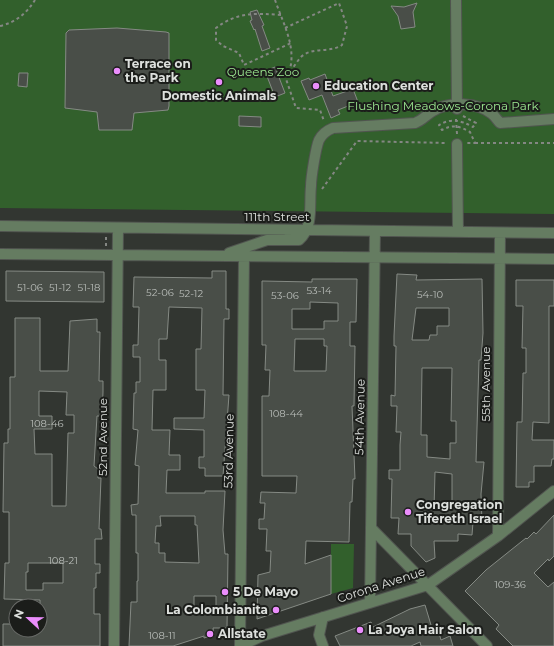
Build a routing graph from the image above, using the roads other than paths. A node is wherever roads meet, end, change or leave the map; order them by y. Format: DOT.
graph roads {
  1 [pos="456,0"];
  2 [pos="457,106"];
  3 [pos="554,119"];
  4 [pos="457,144"];
  5 [pos="0,226"];
  6 [pos="118,228"];
  7 [pos="292,230"];
  8 [pos="306,230"];
  9 [pos="375,231"];
  10 [pos="458,232"];
  11 [pos="500,233"];
  12 [pos="554,233"];
  13 [pos="287,240"];
  14 [pos="0,254"];
  15 [pos="117,254"];
  16 [pos="223,255"];
  17 [pos="244,256"];
  18 [pos="375,257"];
  19 [pos="500,258"];
  20 [pos="554,259"];
  21 [pos="554,491"];
  22 [pos="371,528"];
  23 [pos="498,536"];
  24 [pos="428,585"];
  25 [pos="370,603"];
  26 [pos="323,617"];
  27 [pos="114,646"];
  28 [pos="240,646"];
  29 [pos="323,646"];
  30 [pos="487,646"];
  1 -- 2 [label="street"];
  2 -- 3 [label="street"];
  2 -- 8 [label="street"];
  4 -- 10 [label="street"];
  5 -- 6 [label="street, 111th Street"];
  6 -- 7 [label="street, 111th Street"];
  6 -- 15 [label="street, 52nd Avenue"];
  7 -- 8 [label="street, 111th Street"];
  7 -- 13 [label="street"];
  8 -- 9 [label="street, 111th Street"];
  8 -- 13 [label="street"];
  9 -- 10 [label="street, 111th Street"];
  9 -- 18 [label="street, 54th Avenue"];
  10 -- 11 [label="street, 111th Street"];
  11 -- 12 [label="street, 111th Street"];
  11 -- 19 [label="street, 55th Avenue"];
  13 -- 16 [label="street"];
  14 -- 15 [label="street"];
  15 -- 16 [label="street"];
  15 -- 27 [label="street, 52nd Avenue"];
  16 -- 17 [label="street"];
  17 -- 18 [label="street"];
  17 -- 28 [label="street, 53rd Avenue"];
  18 -- 19 [label="street"];
  18 -- 22 [label="street, 54th Avenue"];
  19 -- 20 [label="street"];
  19 -- 23 [label="street, 55th Avenue"];
  21 -- 23 [label="street, Corona Avenue"];
  22 -- 24 [label="street"];
  22 -- 25 [label="street, 54th Avenue"];
  23 -- 24 [label="street, Corona Avenue"];
  24 -- 25 [label="street, Corona Avenue"];
  24 -- 30 [label="street"];
  25 -- 26 [label="street, Corona Avenue"];
  26 -- 28 [label="street, Corona Avenue"];
  26 -- 29 [label="street"];
}
